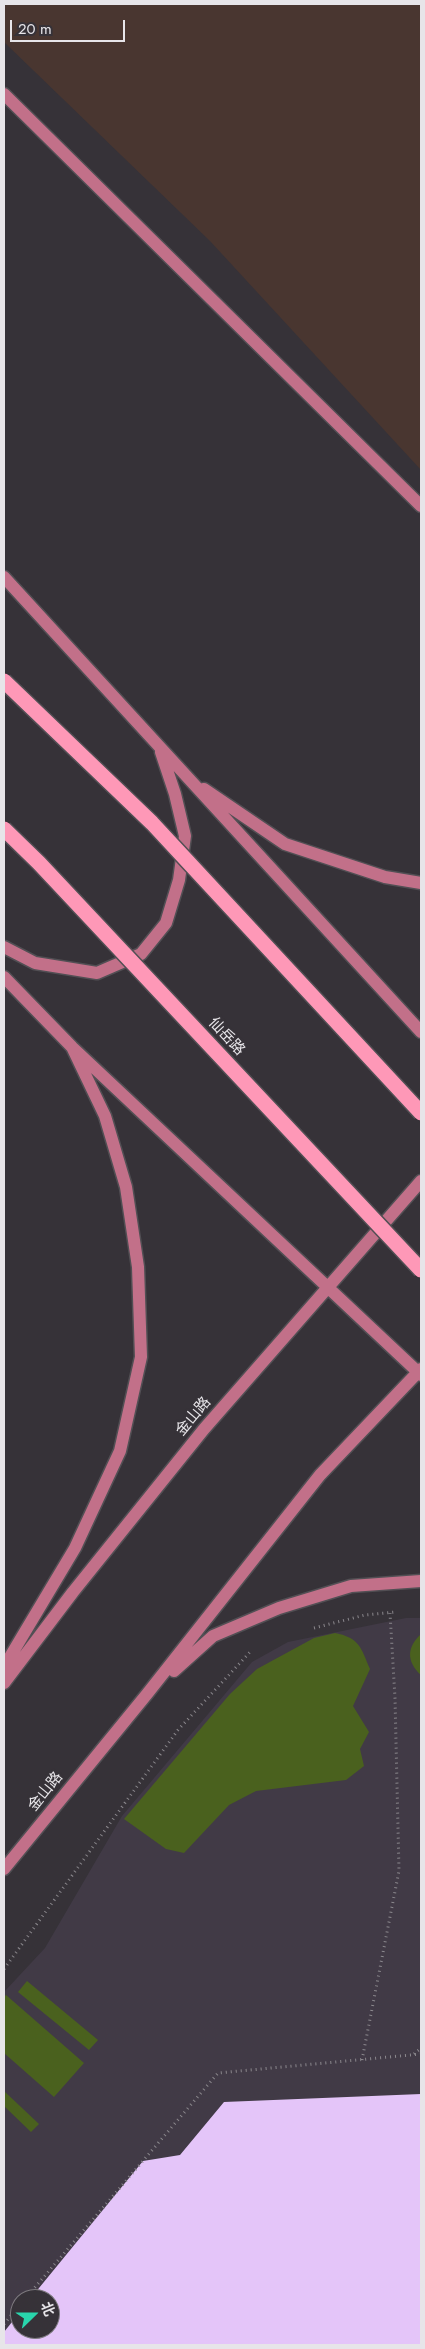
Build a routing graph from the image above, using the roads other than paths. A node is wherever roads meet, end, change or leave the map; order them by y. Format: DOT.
graph roads {
  1 [pos="4,94"];
  2 [pos="421,506"];
  3 [pos="4,577"];
  4 [pos="4,681"];
  5 [pos="158,746"];
  6 [pos="185,776"];
  7 [pos="4,829"];
  8 [pos="421,883"];
  9 [pos="4,947"];
  10 [pos="4,978"];
  11 [pos="421,1032"];
  12 [pos="72,1047"];
  13 [pos="421,1113"];
  14 [pos="421,1181"];
  15 [pos="421,1270"];
  16 [pos="329,1288"];
  17 [pos="420,1372"];
  18 [pos="421,1581"];
  19 [pos="4,1667"];
  20 [pos="4,1684"];
  21 [pos="147,1694"];
  22 [pos="4,1869"];
  1 -- 2 [label="main road"];
  3 -- 5 [label="main road"];
  4 -- 13 [label="highway, bridge"];
  5 -- 6 [label="main road"];
  5 -- 9 [label="main road"];
  6 -- 8 [label="main road"];
  6 -- 11 [label="main road"];
  7 -- 15 [label="highway, 仙岳路, bridge"];
  10 -- 12 [label="main road"];
  12 -- 16 [label="main road"];
  12 -- 19 [label="main road"];
  14 -- 16 [label="main road, 金山路"];
  16 -- 17 [label="main road"];
  16 -- 20 [label="main road, 金山路"];
  17 -- 21 [label="main road, 金山路"];
  18 -- 21 [label="main road"];
  21 -- 22 [label="main road, 金山路"];
}
